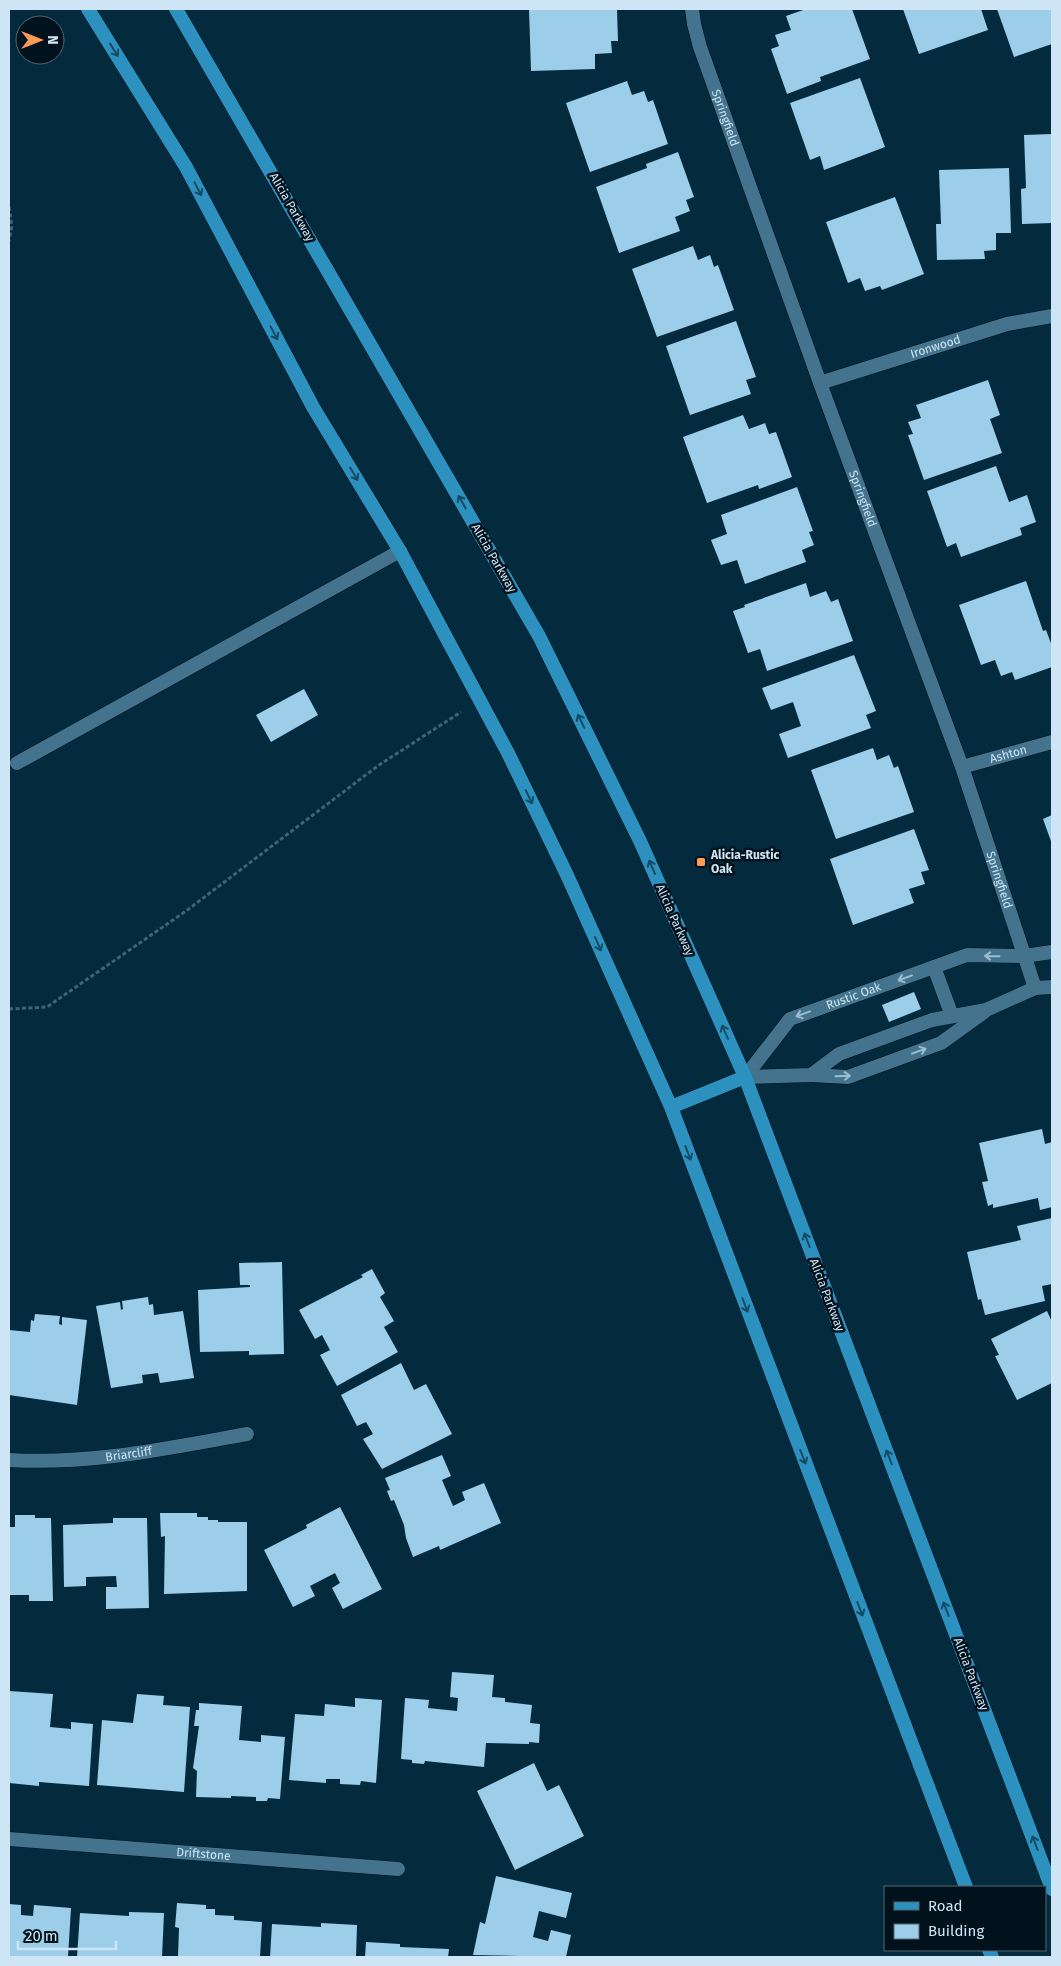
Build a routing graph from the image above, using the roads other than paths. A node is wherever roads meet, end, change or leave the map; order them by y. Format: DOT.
graph roads {
  1 [pos="88,9"];
  2 [pos="176,9"];
  3 [pos="692,9"];
  4 [pos="1052,316"];
  5 [pos="820,383"];
  6 [pos="400,551"];
  7 [pos="1052,742"];
  8 [pos="17,764"];
  9 [pos="962,767"];
  10 [pos="1052,952"];
  11 [pos="1024,956"];
  12 [pos="934,967"];
  13 [pos="1052,987"];
  14 [pos="1035,988"];
  15 [pos="986,1010"];
  16 [pos="952,1016"];
  17 [pos="811,1075"];
  18 [pos="745,1077"];
  19 [pos="670,1107"];
  20 [pos="247,1434"];
  21 [pos="9,1460"];
  22 [pos="9,1840"];
  23 [pos="398,1869"];
  24 [pos="966,1886"];
  25 [pos="1052,1889"];
  1 -- 6 [label="main road, one-way"];
  18 -- 2 [label="main road, Alicia Parkway, one-way"];
  3 -- 5 [label="street, Springfield"];
  4 -- 5 [label="street, Ironwood"];
  5 -- 9 [label="street, Springfield"];
  6 -- 8 [label="street"];
  6 -- 19 [label="main road, one-way"];
  7 -- 9 [label="street, Ashton"];
  9 -- 11 [label="street, Springfield"];
  10 -- 11 [label="street, Rustic Oak"];
  11 -- 12 [label="street, Rustic Oak, one-way"];
  11 -- 14 [label="street, Springfield"];
  12 -- 16 [label="street"];
  12 -- 18 [label="street, Rustic Oak, one-way"];
  13 -- 14 [label="street"];
  14 -- 15 [label="street"];
  15 -- 16 [label="street"];
  17 -- 15 [label="street, one-way"];
  16 -- 17 [label="street"];
  17 -- 18 [label="street"];
  18 -- 19 [label="main road"];
  25 -- 18 [label="main road, Alicia Parkway, one-way"];
  19 -- 24 [label="main road, one-way"];
  20 -- 21 [label="street, Briarcliff"];
  22 -- 23 [label="street, Driftstone"];
}
